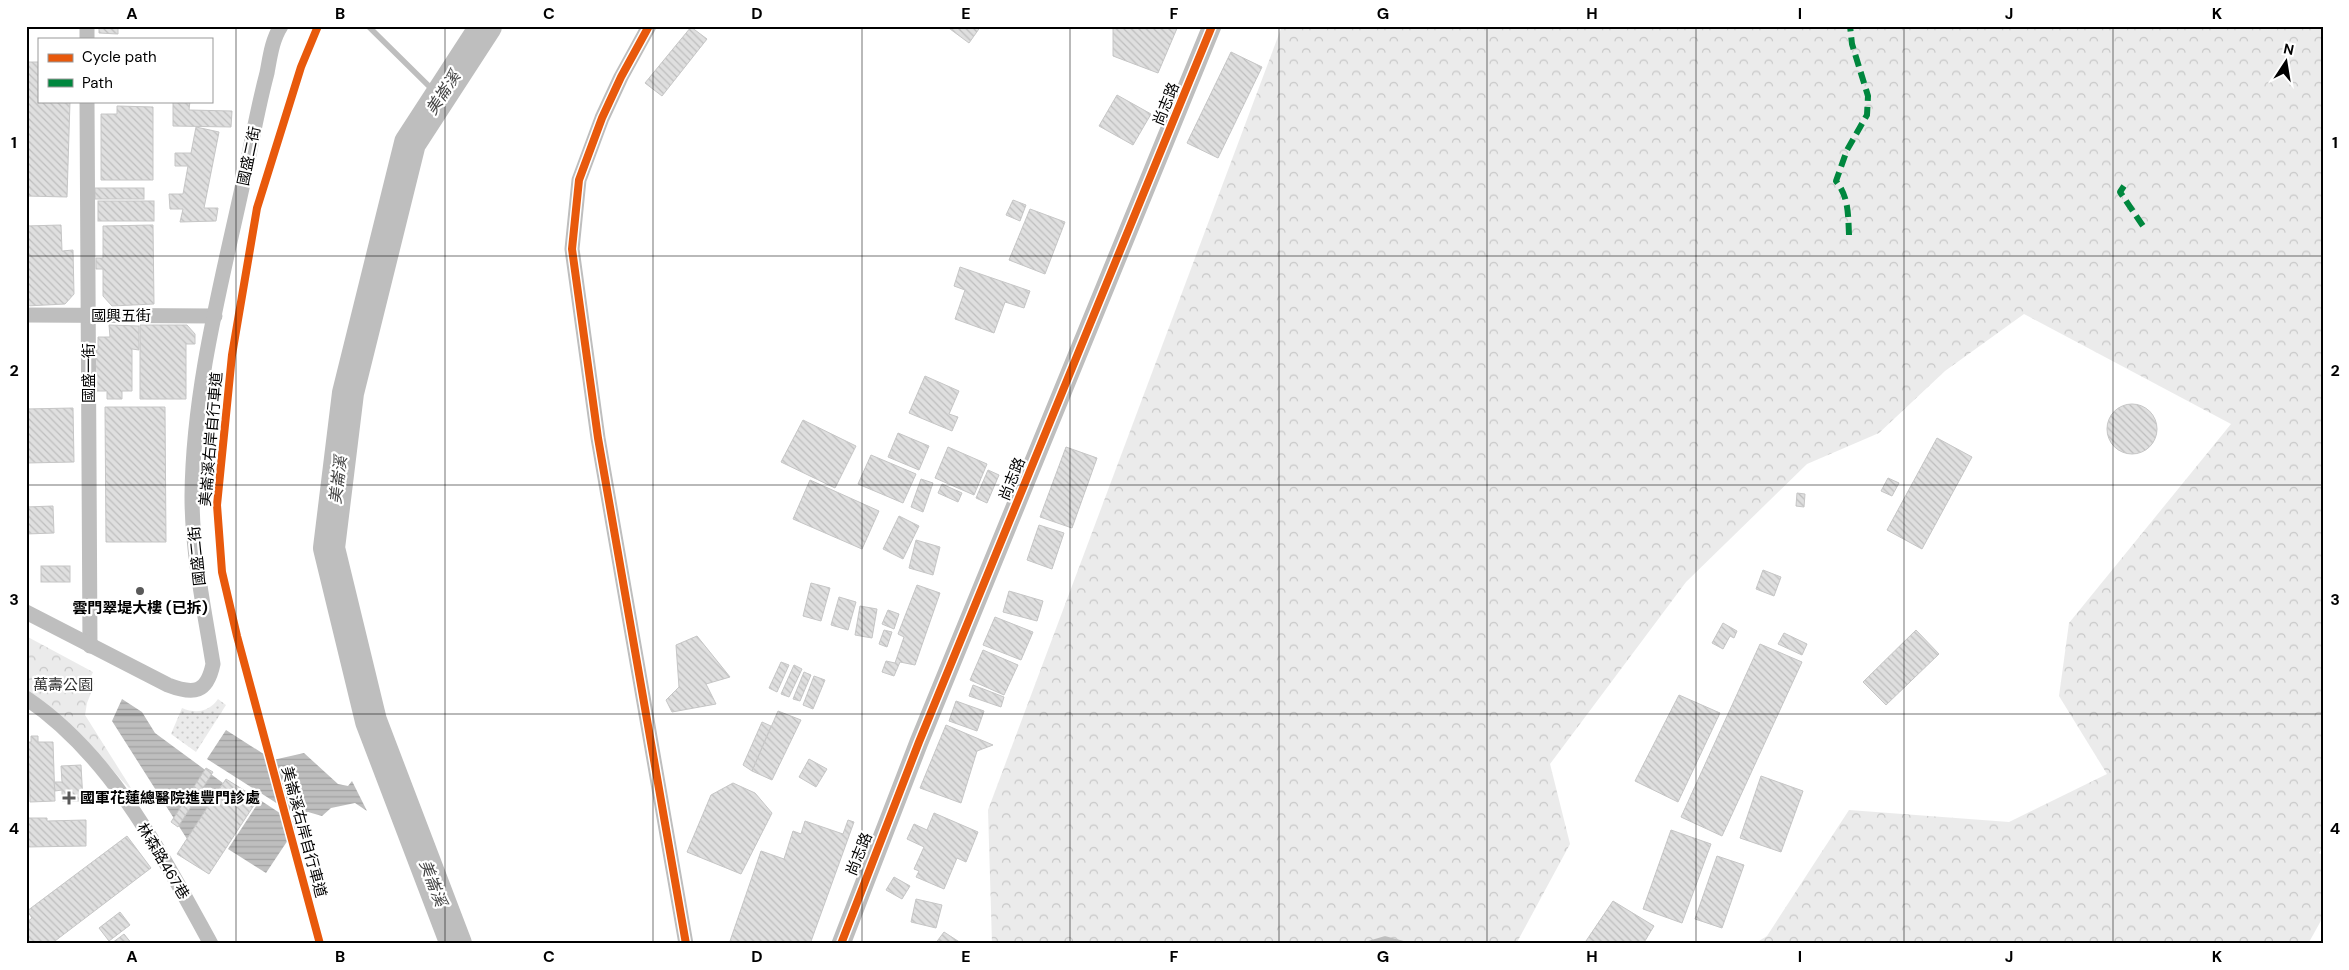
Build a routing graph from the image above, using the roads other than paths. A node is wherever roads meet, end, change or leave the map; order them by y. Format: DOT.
graph roads {
  1 [pos="649,26"];
  2 [pos="1212,26"];
  3 [pos="277,29"];
  4 [pos="87,102"];
  5 [pos="26,315"];
  6 [pos="89,316"];
  7 [pos="215,316"];
  8 [pos="26,612"];
  9 [pos="90,646"];
  10 [pos="26,698"];
  11 [pos="211,944"];
  12 [pos="686,944"];
  13 [pos="841,944"];
  1 -- 12 [label="street"];
  2 -- 13 [label="street, 尚志路"];
  3 -- 7 [label="street, 國盛二街"];
  4 -- 6 [label="street, 國盛一街"];
  5 -- 6 [label="street, 國興五街"];
  6 -- 7 [label="street, 國興五街"];
  6 -- 9 [label="street, 國盛一街"];
  7 -- 9 [label="street, 國盛二街"];
  8 -- 9 [label="street, 國盛二街"];
  10 -- 11 [label="street, 林森路467巷"];
}
